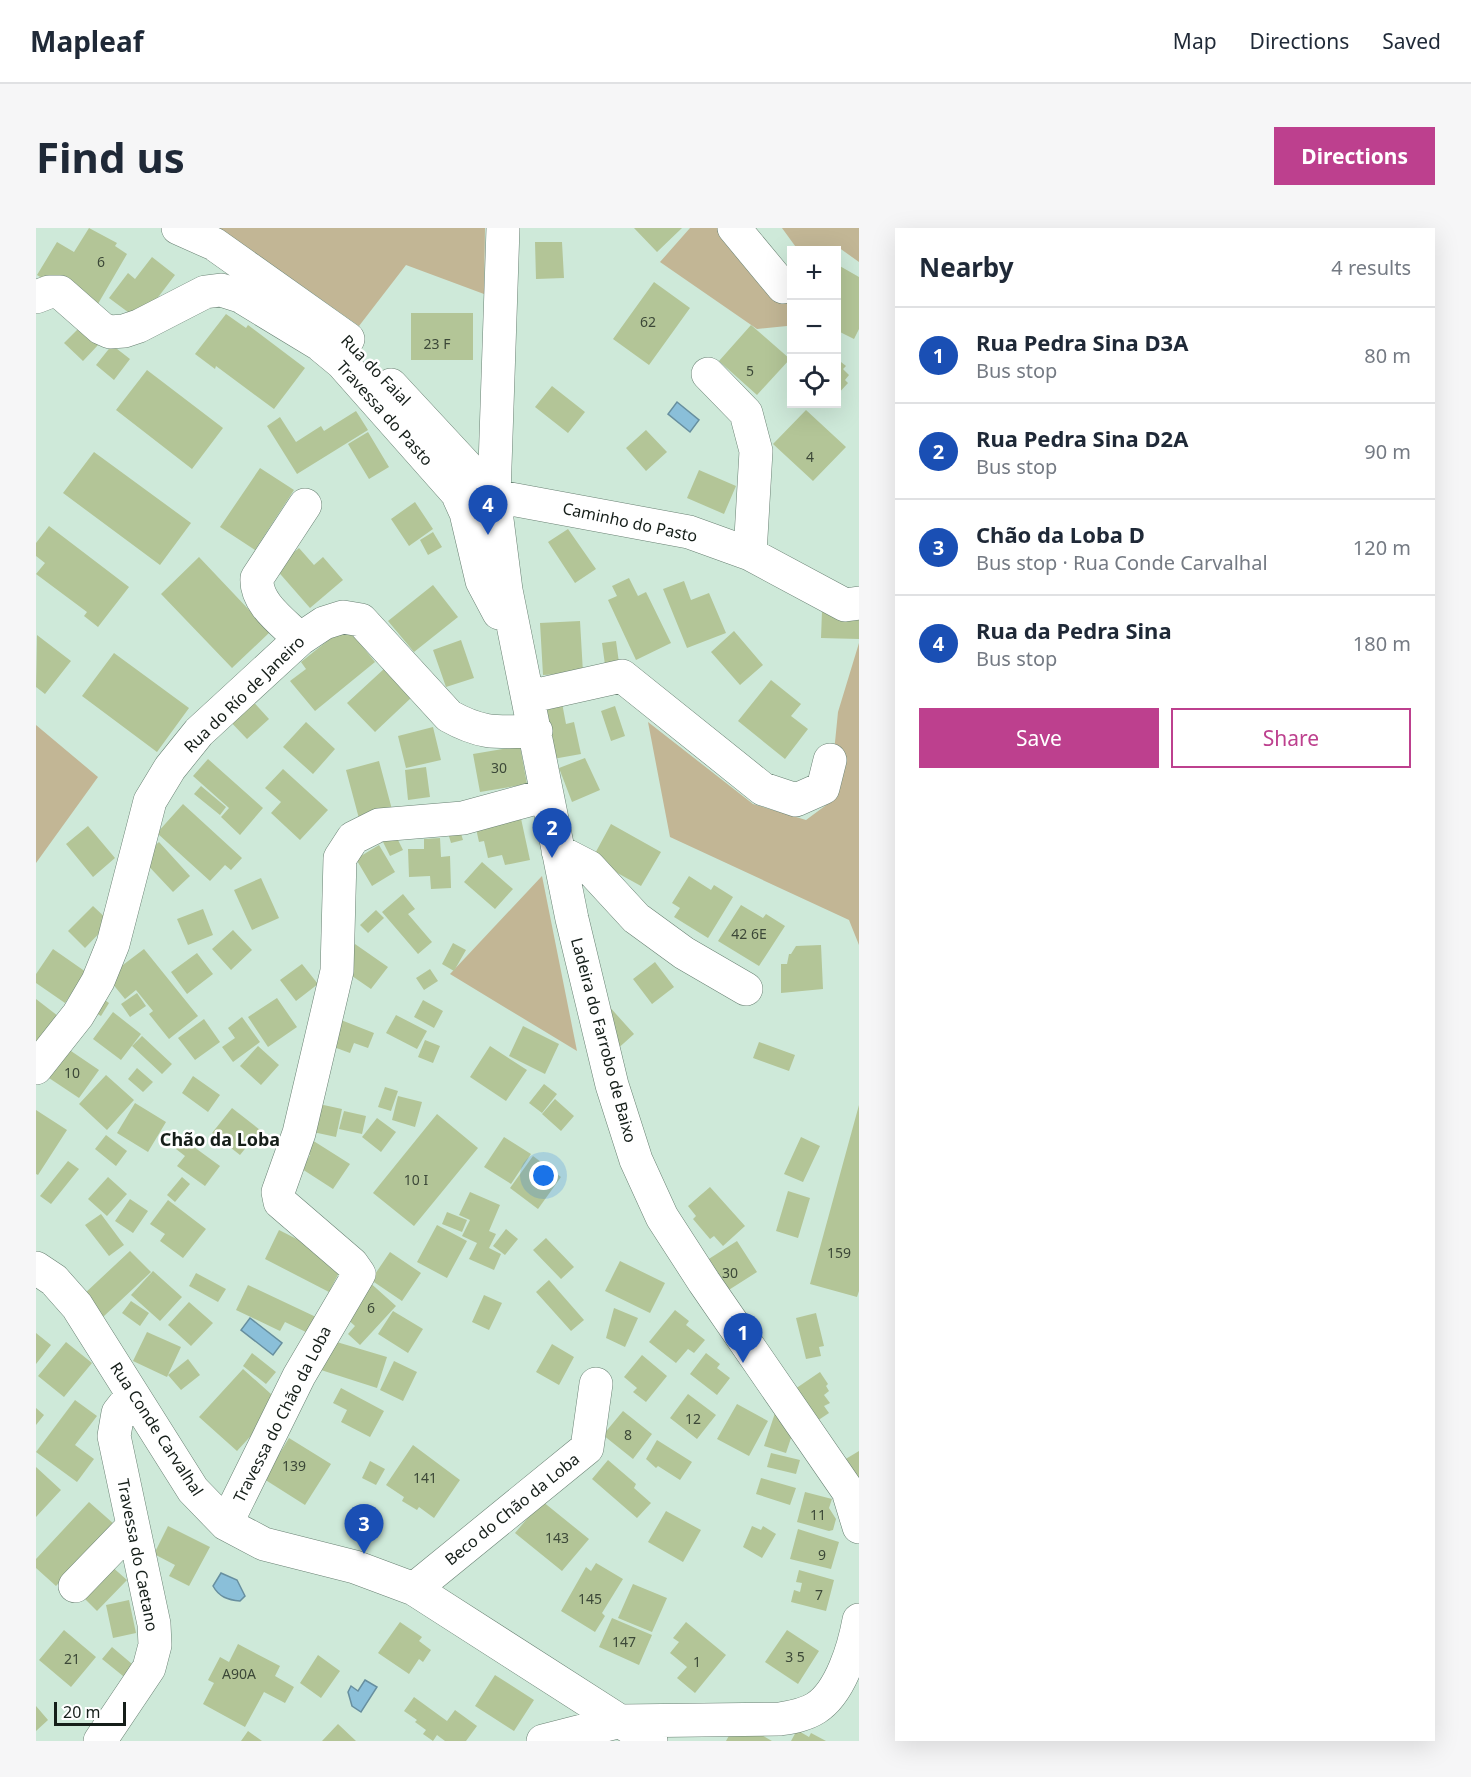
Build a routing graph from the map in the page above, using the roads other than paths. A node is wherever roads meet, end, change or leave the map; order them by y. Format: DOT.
graph roads {
  1 [pos="178,228"];
  2 [pos="503,228"];
  3 [pos="734,228"];
  4 [pos="783,287"];
  5 [pos="36,297"];
  6 [pos="708,374"];
  7 [pos="494,496"];
  8 [pos="305,505"];
  9 [pos="750,554"];
  10 [pos="859,603"];
  11 [pos="300,639"];
  12 [pos="517,645"];
  13 [pos="528,697"];
  14 [pos="536,731"];
  15 [pos="830,760"];
  16 [pos="547,795"];
  17 [pos="558,851"];
  18 [pos="746,989"];
  19 [pos="36,1068"];
  20 [pos="36,1268"];
  21 [pos="596,1384"];
  22 [pos="132,1395"];
  23 [pos="226,1524"];
  24 [pos="134,1526"];
  25 [pos="859,1527"];
  26 [pos="75,1586"];
  27 [pos="414,1589"];
  28 [pos="859,1620"];
  29 [pos="621,1721"];
  30 [pos="100,1741"];
  31 [pos="543,1741"];
  32 [pos="651,1741"];
  1 -- 7 [label="street, Rua do Faial"];
  2 -- 7 [label="street, Ladeira do Farrobo de Baixo"];
  3 -- 4 [label="street"];
  5 -- 12 [label="street, Travessa do Pasto"];
  6 -- 9 [label="street"];
  7 -- 9 [label="street, Caminho do Pasto"];
  7 -- 12 [label="street, Ladeira do Farrobo de Baixo"];
  8 -- 11 [label="street"];
  9 -- 10 [label="street, Caminho do Pasto"];
  11 -- 14 [label="street, Rua do Río de Janeiro"];
  11 -- 19 [label="street, Rua do Río de Janeiro"];
  12 -- 13 [label="street, Ladeira do Farrobo de Baixo"];
  13 -- 14 [label="street, Ladeira do Farrobo de Baixo"];
  13 -- 15 [label="street"];
  14 -- 16 [label="street, Ladeira do Farrobo de Baixo"];
  16 -- 17 [label="street, Ladeira do Farrobo de Baixo"];
  16 -- 23 [label="street, Travessa do Chão da Loba"];
  17 -- 18 [label="street"];
  17 -- 25 [label="street, Ladeira do Farrobo de Baixo"];
  20 -- 22 [label="street, Rua Conde Carvalhal"];
  21 -- 27 [label="street, Beco do Chão da Loba"];
  22 -- 23 [label="street, Rua Conde Carvalhal"];
  22 -- 24 [label="street, Travessa do Caetano"];
  23 -- 27 [label="street, Rua Conde Carvalhal"];
  24 -- 26 [label="street"];
  24 -- 30 [label="street, Travessa do Caetano"];
  27 -- 29 [label="street, Rua Conde Carvalhal"];
  28 -- 29 [label="street"];
  29 -- 31 [label="street"];
  29 -- 32 [label="street, Rua Conde Carvalhal"];
}
